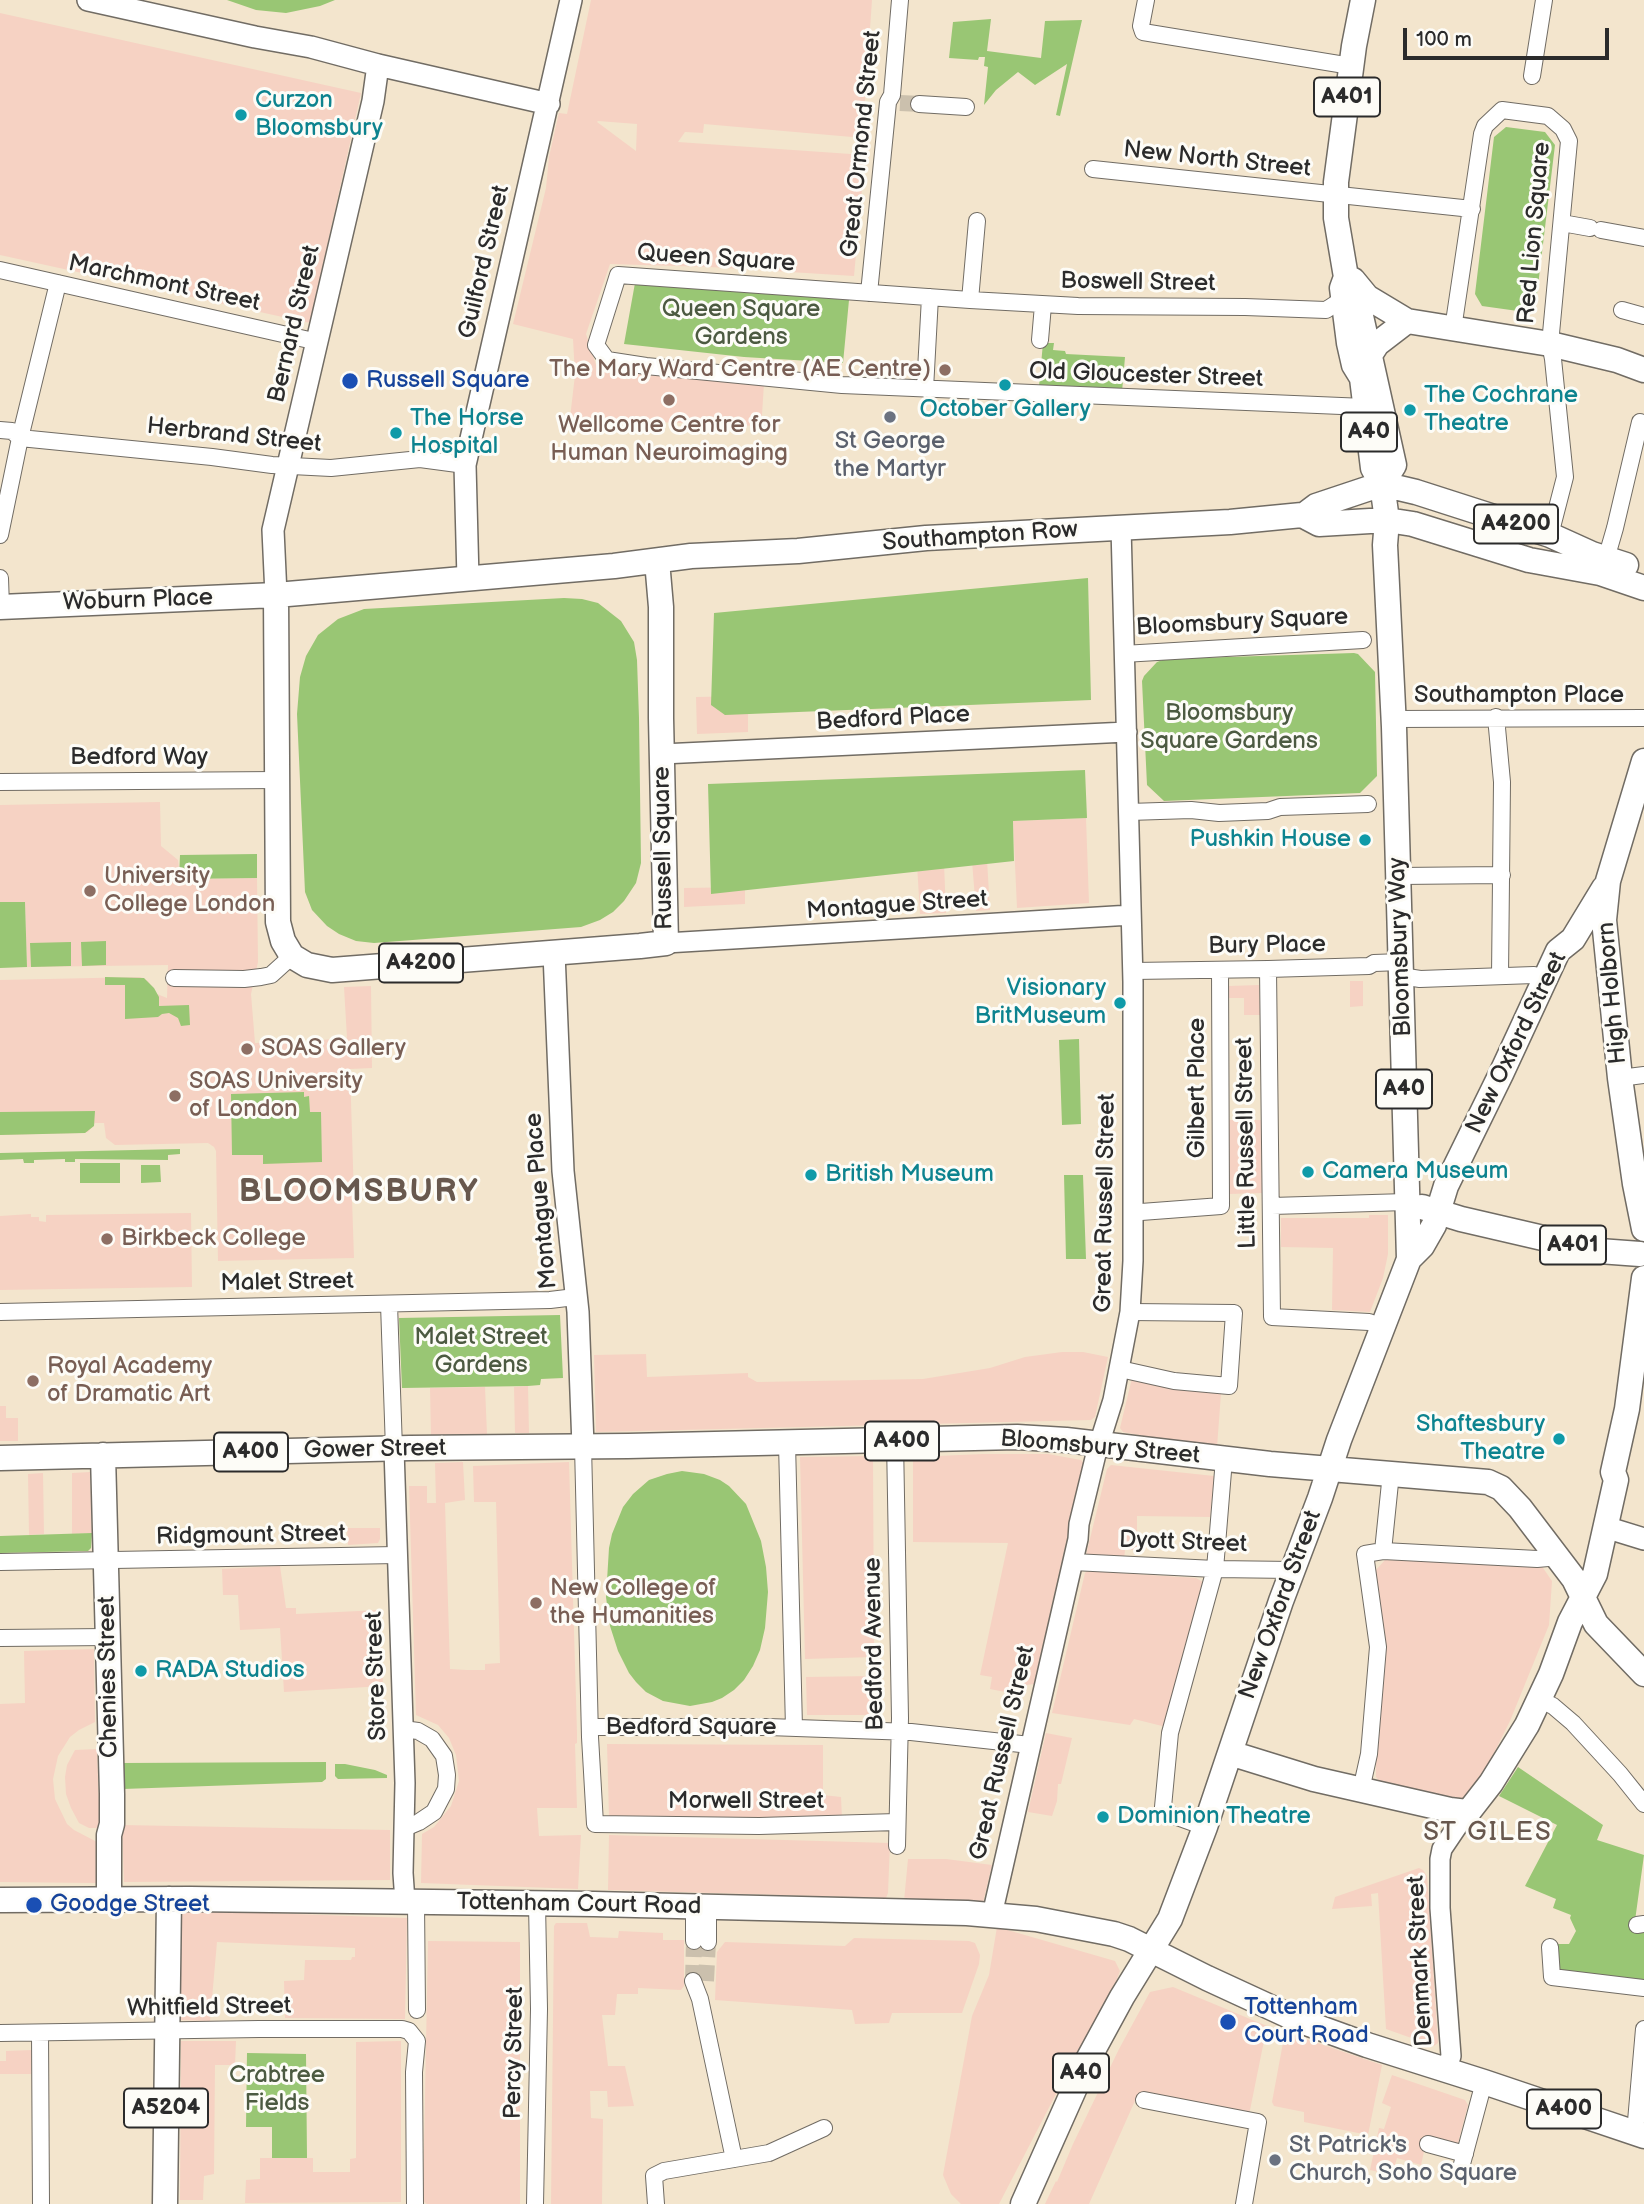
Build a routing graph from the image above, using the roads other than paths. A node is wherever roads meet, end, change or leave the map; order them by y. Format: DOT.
graph roads {
  1 [pos="88,0"];
  2 [pos="571,0"];
  3 [pos="900,0"];
  4 [pos="1146,0"];
  5 [pos="1363,0"];
  6 [pos="1544,0"];
  7 [pos="121,4"];
  8 [pos="378,65"];
  9 [pos="1351,66"];
  10 [pos="1532,76"];
  11 [pos="549,104"];
  12 [pos="919,104"];
  13 [pos="966,107"];
  14 [pos="1093,169"];
  15 [pos="1336,195"];
  16 [pos="1472,209"];
  17 [pos="977,221"];
  18 [pos="1562,223"];
  19 [pos="1644,238"];
  20 [pos="0,270"];
  21 [pos="58,283"];
  22 [pos="1349,288"];
  23 [pos="869,293"];
  24 [pos="930,298"];
  25 [pos="970,300"];
  26 [pos="1043,305"];
  27 [pos="1622,310"];
  28 [pos="1644,316"];
  29 [pos="1407,321"];
  30 [pos="1453,329"];
  31 [pos="1040,340"];
  32 [pos="318,342"];
  33 [pos="1550,344"];
  34 [pos="1366,366"];
  35 [pos="1644,370"];
  36 [pos="925,388"];
  37 [pos="1365,407"];
  38 [pos="1640,422"];
  39 [pos="0,430"];
  40 [pos="20,438"];
  41 [pos="466,465"];
  42 [pos="289,466"];
  43 [pos="1382,484"];
  44 [pos="1304,515"];
  45 [pos="1387,520"];
  46 [pos="1121,527"];
  47 [pos="0,535"];
  48 [pos="1550,535"];
  49 [pos="1606,559"];
  50 [pos="657,561"];
  51 [pos="1644,570"];
  52 [pos="0,578"];
  53 [pos="468,579"];
  54 [pos="1644,588"];
  55 [pos="276,595"];
  56 [pos="0,607"];
  57 [pos="1363,640"];
  58 [pos="1124,654"];
  59 [pos="1496,718"];
  60 [pos="1644,718"];
  61 [pos="1394,719"];
  62 [pos="1127,732"];
  63 [pos="662,754"];
  64 [pos="1644,761"];
  65 [pos="278,780"];
  66 [pos="0,782"];
  67 [pos="1368,804"];
  68 [pos="1637,804"];
  69 [pos="1129,812"];
  70 [pos="1502,875"];
  71 [pos="1399,876"];
  72 [pos="1608,881"];
  73 [pos="1131,915"];
  74 [pos="1573,939"];
  75 [pos="666,943"];
  76 [pos="554,953"];
  77 [pos="292,956"];
  78 [pos="1609,962"];
  79 [pos="1268,969"];
  80 [pos="1401,969"];
  81 [pos="1220,970"];
  82 [pos="1133,971"];
  83 [pos="1500,976"];
  84 [pos="174,978"];
  85 [pos="1546,978"];
  86 [pos="1632,1077"];
  87 [pos="1406,1202"];
  88 [pos="1272,1206"];
  89 [pos="1437,1211"];
  90 [pos="1132,1214"];
  91 [pos="1643,1228"];
  92 [pos="1409,1259"];
  93 [pos="1643,1266"];
  94 [pos="575,1297"];
  95 [pos="388,1304"];
  96 [pos="0,1312"];
  97 [pos="1130,1312"];
  98 [pos="1383,1327"];
  99 [pos="1120,1369"];
  100 [pos="895,1441"];
  101 [pos="787,1443"];
  102 [pos="1099,1444"];
  103 [pos="583,1446"];
  104 [pos="394,1448"];
  105 [pos="103,1455"];
  106 [pos="0,1458"];
  107 [pos="1224,1459"];
  108 [pos="1329,1468"];
  109 [pos="1391,1473"];
  110 [pos="1598,1526"];
  111 [pos="1644,1539"];
  112 [pos="1383,1551"];
  113 [pos="1555,1554"];
  114 [pos="397,1555"];
  115 [pos="106,1561"];
  116 [pos="0,1562"];
  117 [pos="1073,1562"];
  118 [pos="1215,1569"];
  119 [pos="1292,1570"];
  120 [pos="1584,1597"];
  121 [pos="108,1637"];
  122 [pos="0,1638"];
  123 [pos="1644,1674"];
  124 [pos="1539,1699"];
  125 [pos="590,1720"];
  126 [pos="794,1728"];
  127 [pos="403,1729"];
  128 [pos="900,1733"];
  129 [pos="1030,1745"];
  130 [pos="1230,1753"];
  131 [pos="1361,1790"];
  132 [pos="1644,1804"];
  133 [pos="1467,1812"];
  134 [pos="897,1822"];
  135 [pos="1205,1827"];
  136 [pos="405,1828"];
  137 [pos="897,1846"];
  138 [pos="109,1899"];
  139 [pos="169,1899"];
  140 [pos="0,1900"];
  141 [pos="411,1902"];
  142 [pos="537,1903"];
  143 [pos="701,1907"];
  144 [pos="992,1914"];
  145 [pos="701,1941"];
  146 [pos="1550,1947"];
  147 [pos="1153,1949"];
  148 [pos="700,1981"];
  149 [pos="1644,1988"];
  150 [pos="417,2010"];
  151 [pos="1644,2029"];
  152 [pos="167,2030"];
  153 [pos="0,2033"];
  154 [pos="40,2033"];
  155 [pos="1446,2071"];
  156 [pos="1484,2082"];
  157 [pos="1144,2100"];
  158 [pos="824,2128"];
  159 [pos="1639,2135"];
  160 [pos="1428,2144"];
  161 [pos="734,2159"];
  162 [pos="41,2204"];
  163 [pos="165,2204"];
  164 [pos="415,2204"];
  165 [pos="535,2204"];
  166 [pos="656,2204"];
  167 [pos="1023,2204"];
  168 [pos="1244,2204"];
  1 -- 7 [label="main road"];
  2 -- 11 [label="main road, Guilford Street"];
  3 -- 23 [label="street, Great Ormond Street"];
  4 -- 9 [label="street"];
  5 -- 9 [label="main road, A401"];
  6 -- 10 [label="street"];
  7 -- 8 [label="main road"];
  8 -- 11 [label="main road"];
  8 -- 32 [label="main road, Bernard Street"];
  9 -- 15 [label="main road, A401"];
  11 -- 41 [label="main road, Guilford Street"];
  12 -- 13 [label="street"];
  14 -- 15 [label="street, New North Street"];
  15 -- 16 [label="street, New North Street"];
  15 -- 22 [label="main road, A401"];
  16 -- 18 [label="street, Red Lion Square"];
  16 -- 30 [label="street, Red Lion Square"];
  17 -- 25 [label="street"];
  18 -- 19 [label="street"];
  18 -- 33 [label="street, Red Lion Square"];
  20 -- 21 [label="street, Marchmont Street"];
  21 -- 32 [label="street, Marchmont Street"];
  21 -- 40 [label="street"];
  22 -- 26 [label="street, Boswell Street"];
  22 -- 29 [label="main road"];
  22 -- 34 [label="main road, A401"];
  23 -- 24 [label="street, Queen Square"];
  23 -- 36 [label="street, Queen Square"];
  24 -- 25 [label="street, Boswell Street"];
  24 -- 36 [label="street"];
  25 -- 26 [label="street, Boswell Street"];
  26 -- 31 [label="street"];
  27 -- 28 [label="street"];
  29 -- 30 [label="main road"];
  29 -- 34 [label="main road"];
  30 -- 33 [label="main road"];
  32 -- 42 [label="main road, Bernard Street"];
  33 -- 35 [label="main road"];
  33 -- 48 [label="street, Red Lion Square"];
  34 -- 37 [label="main road, A40"];
  34 -- 43 [label="main road"];
  36 -- 37 [label="street, Old Gloucester Street"];
  37 -- 43 [label="main road, A40"];
  38 -- 49 [label="street"];
  39 -- 40 [label="street, Herbrand Street"];
  40 -- 42 [label="street, Herbrand Street"];
  40 -- 47 [label="street"];
  41 -- 42 [label="street, Herbrand Street"];
  41 -- 53 [label="main road, Guilford Street"];
  42 -- 55 [label="main road, Bernard Street"];
  43 -- 44 [label="main road, Southampton Row / A4200"];
  43 -- 45 [label="main road, A40"];
  43 -- 48 [label="main road, A4200"];
  44 -- 45 [label="main road, Southampton Row / A4200"];
  44 -- 46 [label="main road, Southampton Row / A4200"];
  45 -- 54 [label="main road, Southampton Row / A4200"];
  45 -- 61 [label="main road, Bloomsbury Way / A40"];
  46 -- 50 [label="main road, Southampton Row / A4200"];
  46 -- 58 [label="street"];
  48 -- 49 [label="main road, A4200"];
  49 -- 51 [label="main road, A4200"];
  50 -- 53 [label="main road, A4200"];
  50 -- 63 [label="main road, Russell Square"];
  52 -- 56 [label="street"];
  53 -- 55 [label="main road, A4200"];
  55 -- 56 [label="main road, Woburn Place / A4200"];
  55 -- 65 [label="main road"];
  57 -- 58 [label="street, Bloomsbury Square"];
  58 -- 62 [label="street"];
  59 -- 60 [label="street, Southampton Place"];
  59 -- 61 [label="street, Southampton Place"];
  59 -- 70 [label="street"];
  61 -- 71 [label="main road, Bloomsbury Way / A40"];
  62 -- 63 [label="street, Bedford Place"];
  62 -- 69 [label="street"];
  63 -- 75 [label="main road, Russell Square"];
  64 -- 68 [label="main road, High Holborn"];
  65 -- 66 [label="street, Bedford Way"];
  65 -- 77 [label="main road"];
  67 -- 69 [label="street"];
  68 -- 72 [label="main road, High Holborn"];
  69 -- 73 [label="street, Great Russell Street"];
  70 -- 71 [label="street"];
  70 -- 83 [label="street"];
  71 -- 80 [label="main road, Bloomsbury Way / A40"];
  72 -- 74 [label="main road, New Oxford Street"];
  72 -- 78 [label="main road, High Holborn"];
  73 -- 75 [label="street, Montague Street"];
  73 -- 82 [label="street, Great Russell Street"];
  74 -- 78 [label="main road"];
  74 -- 85 [label="main road, New Oxford Street"];
  75 -- 76 [label="main road, Russell Square / A4200"];
  76 -- 77 [label="main road, Russell Square / A4200"];
  76 -- 94 [label="main road, Montague Place"];
  77 -- 84 [label="street"];
  78 -- 86 [label="main road, High Holborn"];
  79 -- 80 [label="street, Bury Place"];
  79 -- 81 [label="street, Bury Place"];
  79 -- 88 [label="street, Little Russell Street"];
  80 -- 83 [label="street, Bury Place"];
  80 -- 87 [label="main road, Bloomsbury Way / A40"];
  81 -- 82 [label="street, Bury Place"];
  81 -- 90 [label="street, Gilbert Place"];
  82 -- 90 [label="street, Great Russell Street"];
  83 -- 85 [label="street, Bury Place"];
  85 -- 89 [label="main road, New Oxford Street"];
  86 -- 91 [label="main road, High Holborn"];
  87 -- 88 [label="street"];
  87 -- 89 [label="main road, A401"];
  87 -- 92 [label="main road, Bloomsbury Way / A40"];
  88 -- 98 [label="street, Little Russell Street"];
  89 -- 92 [label="main road, New Oxford Street"];
  89 -- 93 [label="main road, A401"];
  90 -- 97 [label="street, Great Russell Street"];
  91 -- 93 [label="main road, High Holborn"];
  92 -- 98 [label="main road, New Oxford Street / A40"];
  93 -- 110 [label="main road"];
  94 -- 95 [label="street, Malet Street"];
  94 -- 103 [label="main road, Montague Place"];
  95 -- 96 [label="street, Malet Street"];
  95 -- 104 [label="street"];
  97 -- 99 [label="street, Great Russell Street"];
  97 -- 99 [label="street"];
  98 -- 108 [label="main road, New Oxford Street / A40"];
  99 -- 102 [label="street, Great Russell Street"];
  100 -- 101 [label="main road, Bloomsbury Street / A400"];
  100 -- 102 [label="main road, Bloomsbury Street / A400"];
  100 -- 128 [label="street, Bedford Avenue"];
  101 -- 103 [label="main road, A400"];
  101 -- 126 [label="street, Bedford Square"];
  102 -- 107 [label="main road, Bloomsbury Street / A400"];
  102 -- 117 [label="street, Great Russell Street"];
  103 -- 104 [label="main road, Gower Street / A400"];
  103 -- 125 [label="street, Bedford Square"];
  104 -- 105 [label="main road, Gower Street / A400"];
  104 -- 114 [label="street, Store Street"];
  105 -- 106 [label="main road, Gower Street / A400"];
  105 -- 115 [label="main road, Chenies Street"];
  107 -- 108 [label="main road, Bloomsbury Street / A400"];
  107 -- 118 [label="street"];
  108 -- 109 [label="main road, A400"];
  108 -- 119 [label="main road, New Oxford Street / A40"];
  109 -- 112 [label="street"];
  109 -- 113 [label="main road, A400"];
  110 -- 111 [label="main road"];
  110 -- 120 [label="main road"];
  112 -- 113 [label="street"];
  112 -- 131 [label="street"];
  113 -- 120 [label="main road, A400"];
  114 -- 115 [label="street, Ridgmount Street"];
  114 -- 127 [label="street, Store Street"];
  115 -- 116 [label="street, Ridgmount Street"];
  115 -- 121 [label="main road, Chenies Street"];
  117 -- 118 [label="street, Dyott Street"];
  117 -- 129 [label="street, Great Russell Street"];
  118 -- 119 [label="street, Dyott Street"];
  118 -- 135 [label="street"];
  119 -- 130 [label="main road, New Oxford Street / A40"];
  120 -- 123 [label="main road"];
  120 -- 124 [label="main road"];
  121 -- 122 [label="street"];
  121 -- 138 [label="main road, Chenies Street"];
  124 -- 132 [label="street"];
  124 -- 133 [label="main road"];
  125 -- 126 [label="street, Bedford Square"];
  125 -- 134 [label="street, Morwell Street"];
  126 -- 128 [label="street"];
  127 -- 136 [label="street, Store Street"];
  127 -- 136 [label="street"];
  128 -- 129 [label="street"];
  128 -- 134 [label="street, Bedford Avenue"];
  129 -- 144 [label="street, Great Russell Street"];
  130 -- 131 [label="main road"];
  130 -- 135 [label="main road, New Oxford Street / A40"];
  131 -- 133 [label="main road"];
  133 -- 155 [label="street, Denmark Street"];
  134 -- 137 [label="street, Bedford Avenue"];
  135 -- 147 [label="main road, New Oxford Street / A40"];
  136 -- 141 [label="street, Store Street"];
  138 -- 139 [label="main road, Tottenham Court Road"];
  138 -- 140 [label="main road, Tottenham Court Road"];
  139 -- 141 [label="main road, Tottenham Court Road"];
  139 -- 152 [label="main road, A5204"];
  141 -- 142 [label="main road, Tottenham Court Road"];
  141 -- 150 [label="street"];
  142 -- 143 [label="main road, Tottenham Court Road"];
  142 -- 165 [label="street, Percy Street"];
  143 -- 144 [label="main road, Tottenham Court Road"];
  143 -- 145 [label="street"];
  144 -- 147 [label="main road, Tottenham Court Road"];
  146 -- 149 [label="street"];
  147 -- 155 [label="main road, A400"];
  147 -- 167 [label="main road, A40"];
  148 -- 161 [label="street"];
  151 -- 159 [label="street"];
  152 -- 154 [label="street, Whitfield Street"];
  152 -- 163 [label="main road, A5204"];
  152 -- 164 [label="street, Whitfield Street"];
  153 -- 154 [label="street, Whitfield Street"];
  154 -- 162 [label="street"];
  155 -- 156 [label="main road, A400"];
  156 -- 159 [label="main road, A400"];
  156 -- 160 [label="street"];
  157 -- 168 [label="street"];
  158 -- 161 [label="street"];
  161 -- 166 [label="street"];
}
